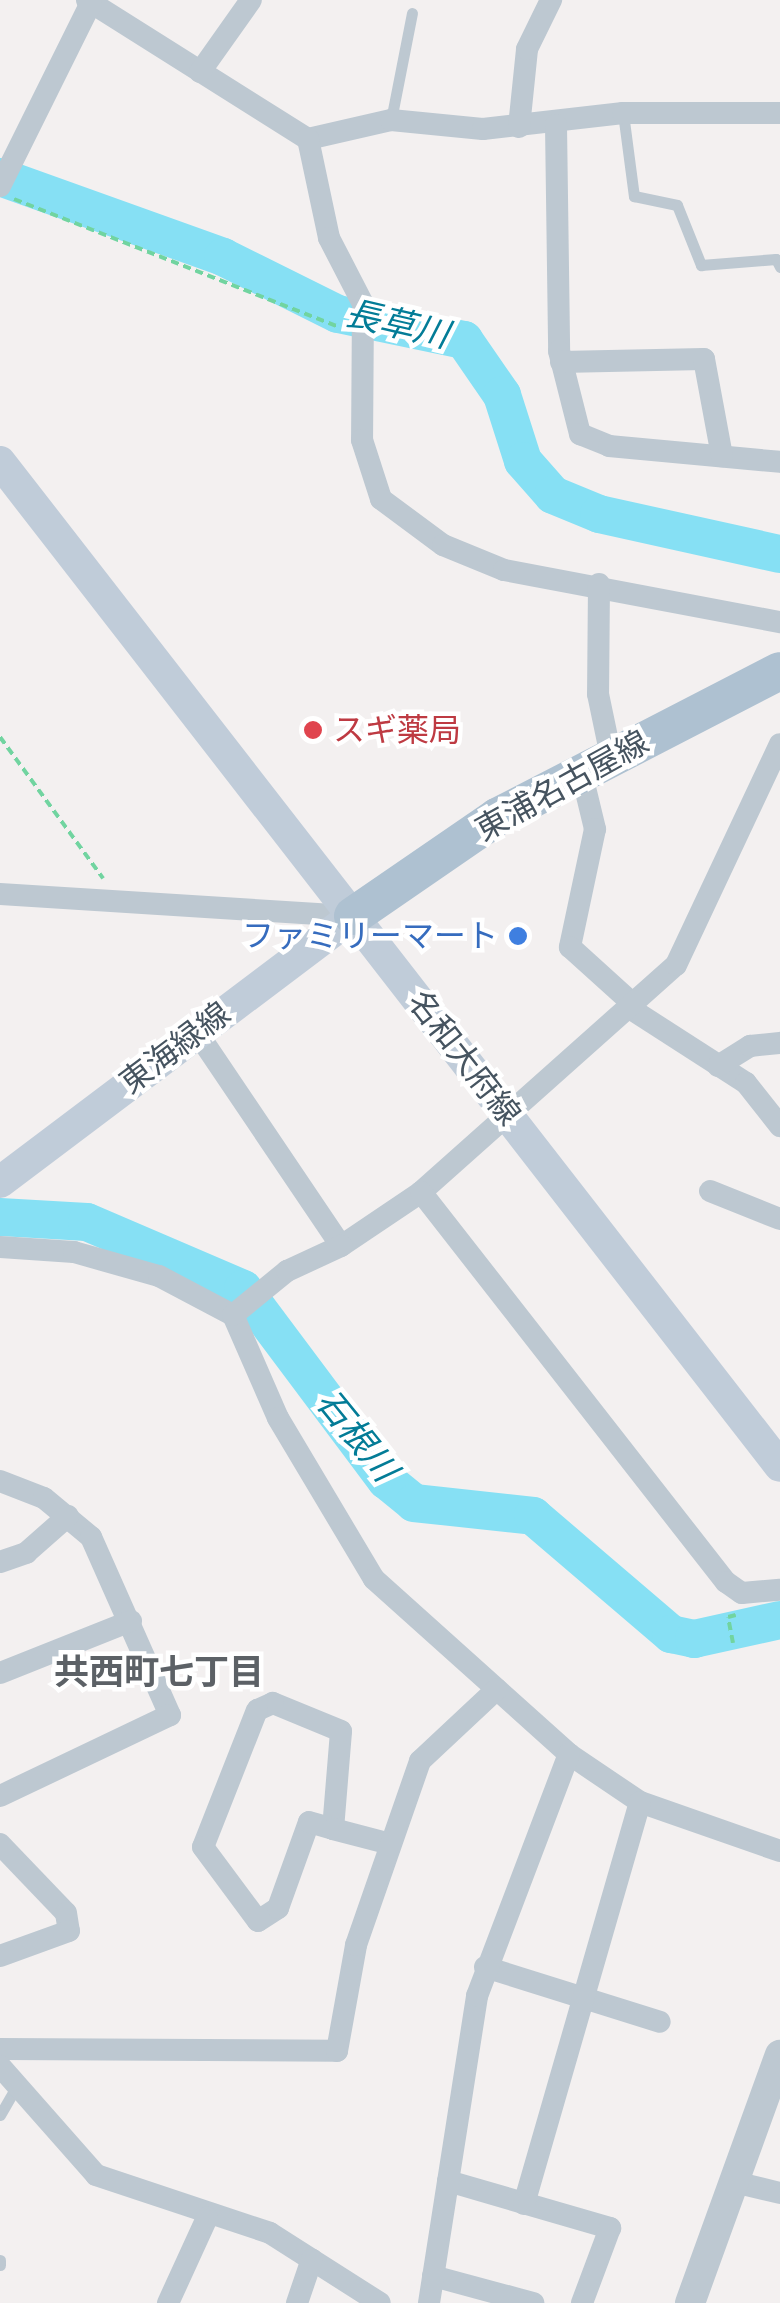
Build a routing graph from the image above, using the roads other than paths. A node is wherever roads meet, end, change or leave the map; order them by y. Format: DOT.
graph roads {
  1 [pos="551,0"];
  2 [pos="89,1"];
  3 [pos="240,6"];
  4 [pos="412,13"];
  5 [pos="200,72"];
  6 [pos="622,113"];
  7 [pos="780,113"];
  8 [pos="391,120"];
  9 [pos="556,125"];
  10 [pos="519,127"];
  11 [pos="308,139"];
  12 [pos="3,182"];
  13 [pos="780,267"];
  14 [pos="562,362"];
  15 [pos="722,456"];
  16 [pos="0,462"];
  17 [pos="780,462"];
  18 [pos="599,584"];
  19 [pos="780,622"];
  20 [pos="780,672"];
  21 [pos="780,744"];
  22 [pos="596,763"];
  23 [pos="0,894"];
  24 [pos="353,916"];
  25 [pos="630,1004"];
  26 [pos="196,1031"];
  27 [pos="778,1040"];
  28 [pos="718,1066"];
  29 [pos="507,1113"];
  30 [pos="780,1126"];
  31 [pos="0,1181"];
  32 [pos="710,1191"];
  33 [pos="421,1192"];
  34 [pos="780,1219"];
  35 [pos="341,1246"];
  36 [pos="0,1247"];
  37 [pos="233,1315"];
  38 [pos="780,1466"];
  39 [pos="0,1481"];
  40 [pos="68,1516"];
  41 [pos="0,1562"];
  42 [pos="780,1590"];
  43 [pos="131,1621"];
  44 [pos="0,1673"];
  45 [pos="498,1689"];
  46 [pos="569,1754"];
  47 [pos="0,1796"];
  48 [pos="640,1802"];
  49 [pos="333,1829"];
  50 [pos="0,1844"];
  51 [pos="390,1844"];
  52 [pos="780,1852"];
  53 [pos="0,1956"];
  54 [pos="485,1968"];
  55 [pos="584,1997"];
  56 [pos="660,2022"];
  57 [pos="0,2049"];
  58 [pos="780,2055"];
  59 [pos="0,2066"];
  60 [pos="18,2084"];
  61 [pos="0,2115"];
  62 [pos="448,2182"];
  63 [pos="734,2182"];
  64 [pos="780,2192"];
  65 [pos="524,2204"];
  66 [pos="208,2218"];
  67 [pos="312,2258"];
  68 [pos="433,2276"];
  69 [pos="168,2303"];
  70 [pos="296,2303"];
  71 [pos="380,2303"];
  72 [pos="429,2303"];
  73 [pos="533,2303"];
  74 [pos="582,2303"];
  75 [pos="690,2303"];
  1 -- 10 [label="street"];
  2 -- 5 [label="street"];
  2 -- 12 [label="street"];
  3 -- 5 [label="street"];
  4 -- 8 [label="lane"];
  5 -- 11 [label="street"];
  6 -- 7 [label="street"];
  6 -- 9 [label="street"];
  6 -- 13 [label="lane"];
  8 -- 10 [label="street"];
  8 -- 11 [label="street"];
  9 -- 10 [label="street"];
  9 -- 14 [label="street"];
  11 -- 18 [label="street"];
  14 -- 15 [label="street"];
  14 -- 15 [label="street"];
  15 -- 17 [label="street"];
  16 -- 24 [label="main road, 名和大府線"];
  18 -- 19 [label="street"];
  18 -- 22 [label="street"];
  20 -- 22 [label="main road, 東浦名古屋線"];
  21 -- 25 [label="street"];
  22 -- 24 [label="main road, 東浦名古屋線"];
  22 -- 25 [label="street"];
  23 -- 24 [label="street"];
  24 -- 26 [label="main road, 東海緑線"];
  24 -- 29 [label="main road, 名和大府線"];
  25 -- 28 [label="street"];
  25 -- 29 [label="street"];
  26 -- 31 [label="main road, 東海緑線"];
  26 -- 35 [label="street"];
  27 -- 28 [label="street"];
  28 -- 30 [label="street"];
  29 -- 33 [label="street"];
  29 -- 38 [label="main road, 名和大府線"];
  32 -- 34 [label="street"];
  33 -- 35 [label="street"];
  33 -- 42 [label="street"];
  35 -- 37 [label="street"];
  36 -- 37 [label="street"];
  37 -- 45 [label="street"];
  39 -- 40 [label="street"];
  40 -- 41 [label="street"];
  40 -- 43 [label="street"];
  43 -- 44 [label="street"];
  43 -- 47 [label="street"];
  45 -- 46 [label="street"];
  45 -- 51 [label="street"];
  46 -- 48 [label="street"];
  46 -- 54 [label="street"];
  48 -- 52 [label="street"];
  48 -- 55 [label="street"];
  49 -- 49 [label="street"];
  49 -- 51 [label="street"];
  50 -- 53 [label="street"];
  51 -- 57 [label="street"];
  54 -- 55 [label="street"];
  54 -- 62 [label="street"];
  55 -- 56 [label="street"];
  55 -- 65 [label="street"];
  58 -- 63 [label="street"];
  59 -- 60 [label="street"];
  60 -- 61 [label="lane"];
  60 -- 66 [label="street"];
  62 -- 65 [label="street"];
  62 -- 68 [label="street"];
  63 -- 64 [label="street"];
  63 -- 75 [label="street"];
  65 -- 74 [label="street"];
  66 -- 67 [label="street"];
  66 -- 69 [label="street"];
  67 -- 70 [label="street"];
  67 -- 71 [label="street"];
  68 -- 72 [label="street"];
  68 -- 73 [label="street"];
}
